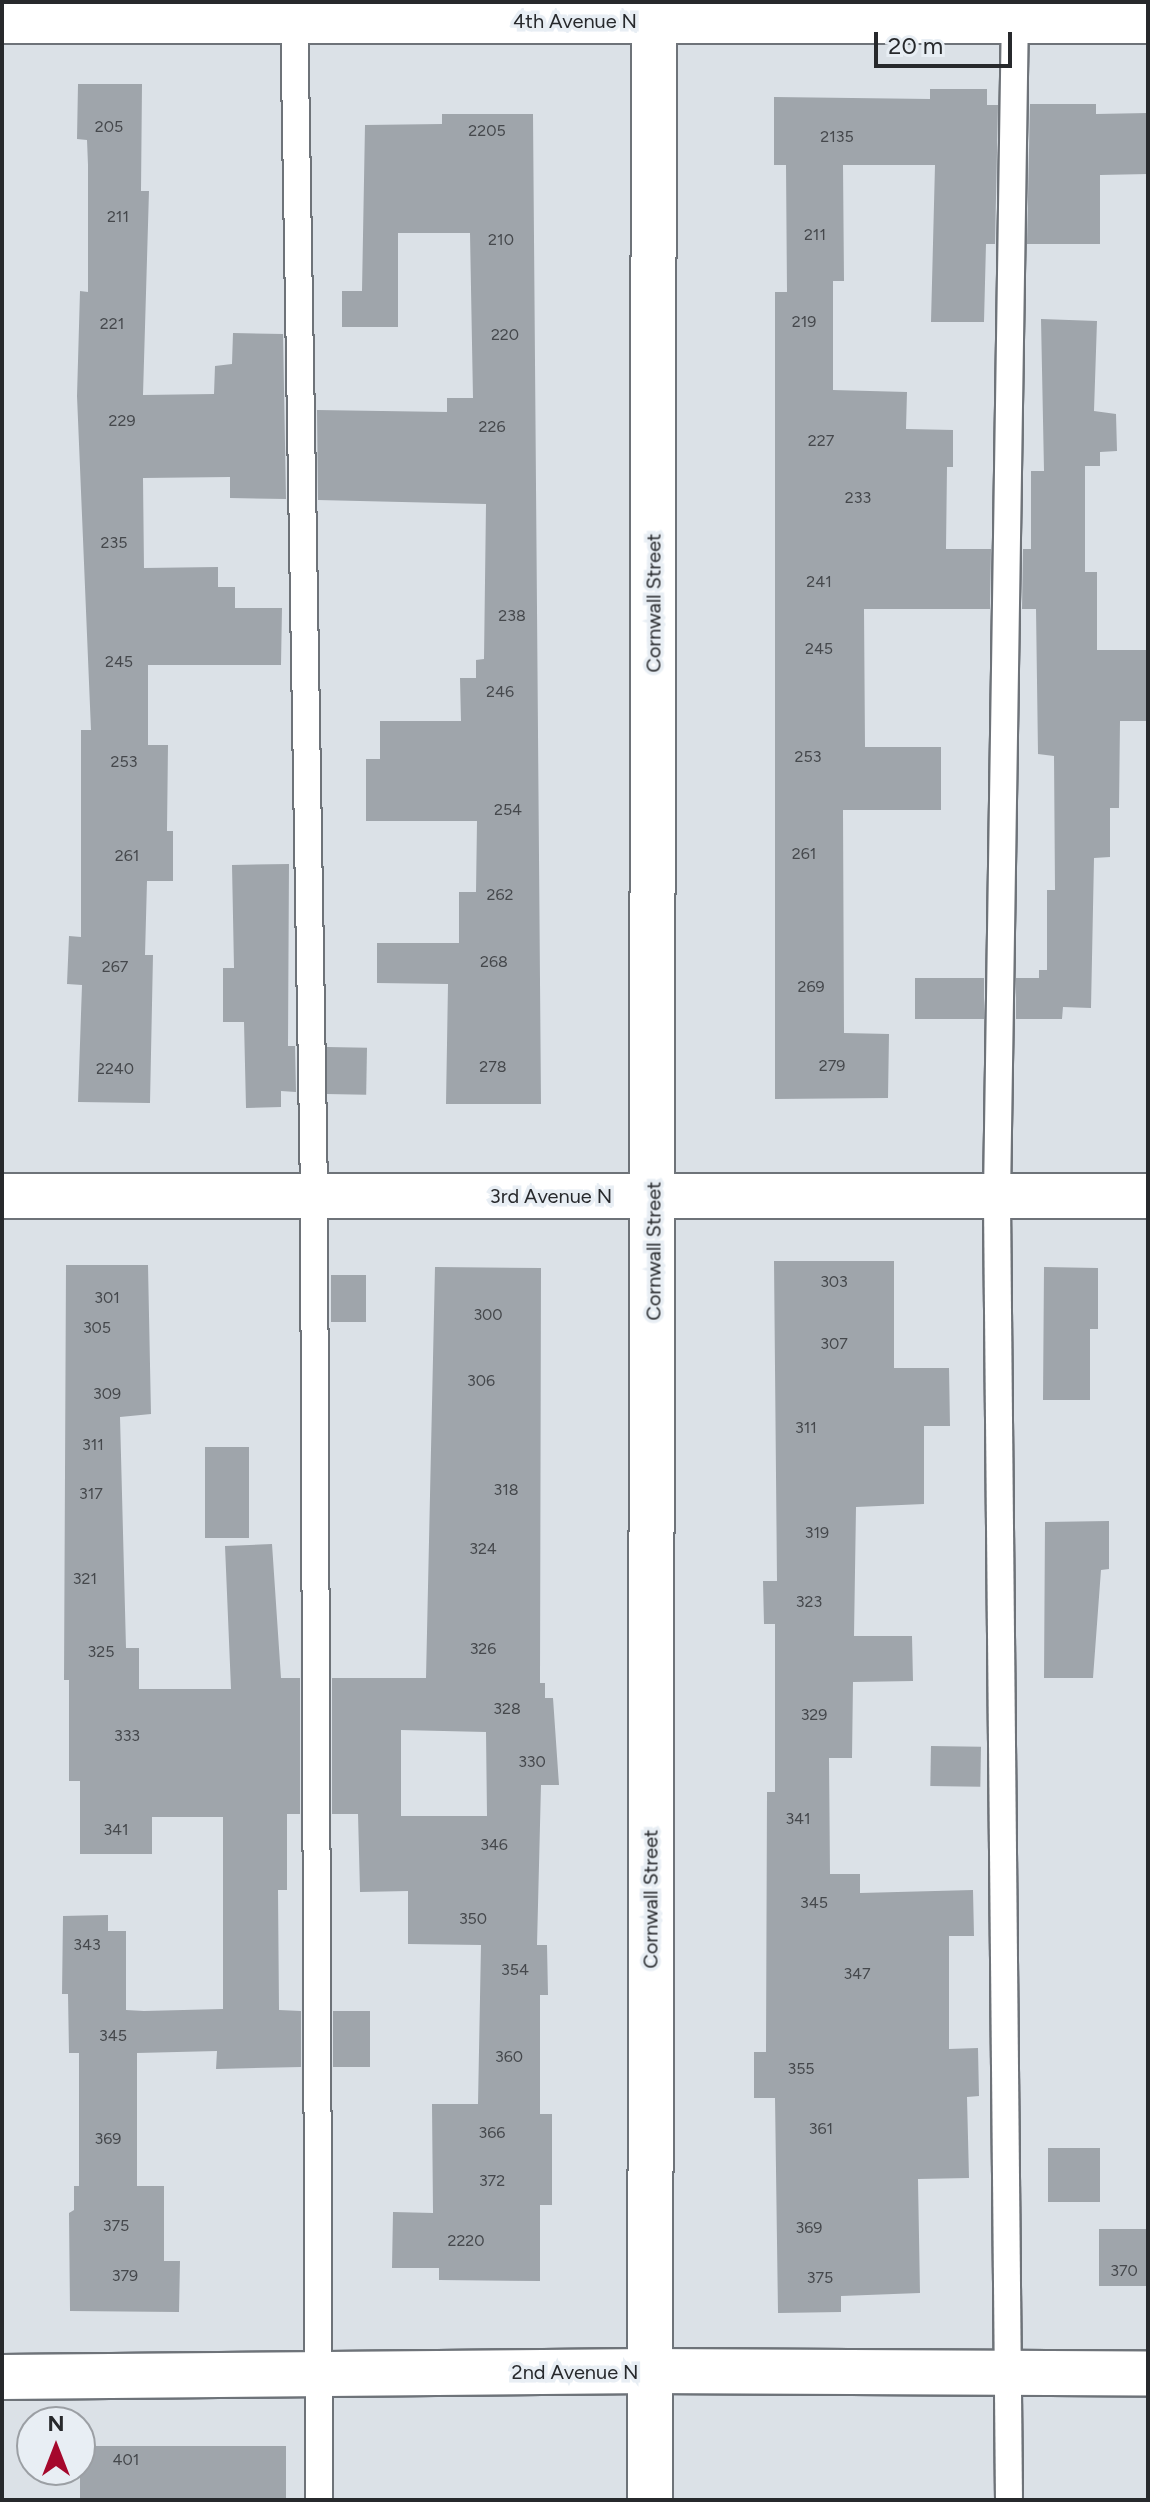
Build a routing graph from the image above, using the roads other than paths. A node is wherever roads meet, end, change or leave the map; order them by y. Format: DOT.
graph roads {
  1 [pos="294,12"];
  2 [pos="654,12"];
  3 [pos="1015,12"];
  4 [pos="2,21"];
  5 [pos="1148,21"];
  6 [pos="2,1196"];
  7 [pos="314,1196"];
  8 [pos="654,1196"];
  9 [pos="997,1196"];
  10 [pos="1148,1196"];
  11 [pos="649,2371"];
  12 [pos="319,2373"];
  13 [pos="1007,2373"];
  14 [pos="1148,2374"];
  15 [pos="2,2377"];
  16 [pos="319,2500"];
  17 [pos="650,2500"];
  18 [pos="1009,2500"];
  1 -- 2 [label="street, 4th Avenue N"];
  1 -- 4 [label="street, 4th Avenue N"];
  1 -- 7 [label="lane"];
  2 -- 3 [label="street, 4th Avenue N"];
  2 -- 8 [label="street, Cornwall Street"];
  3 -- 5 [label="street, 4th Avenue N"];
  3 -- 9 [label="lane"];
  6 -- 7 [label="street, 3rd Avenue N"];
  7 -- 8 [label="street, 3rd Avenue N"];
  7 -- 12 [label="lane"];
  8 -- 9 [label="street, 3rd Avenue N"];
  8 -- 11 [label="street, Cornwall Street"];
  9 -- 10 [label="street, 3rd Avenue N"];
  9 -- 13 [label="lane"];
  11 -- 12 [label="street, 2nd Avenue N"];
  11 -- 13 [label="street, 2nd Avenue N"];
  11 -- 17 [label="street, Cornwall Street"];
  12 -- 15 [label="street, 2nd Avenue N"];
  12 -- 16 [label="lane"];
  13 -- 14 [label="street, 2nd Avenue N"];
  13 -- 18 [label="lane"];
}
